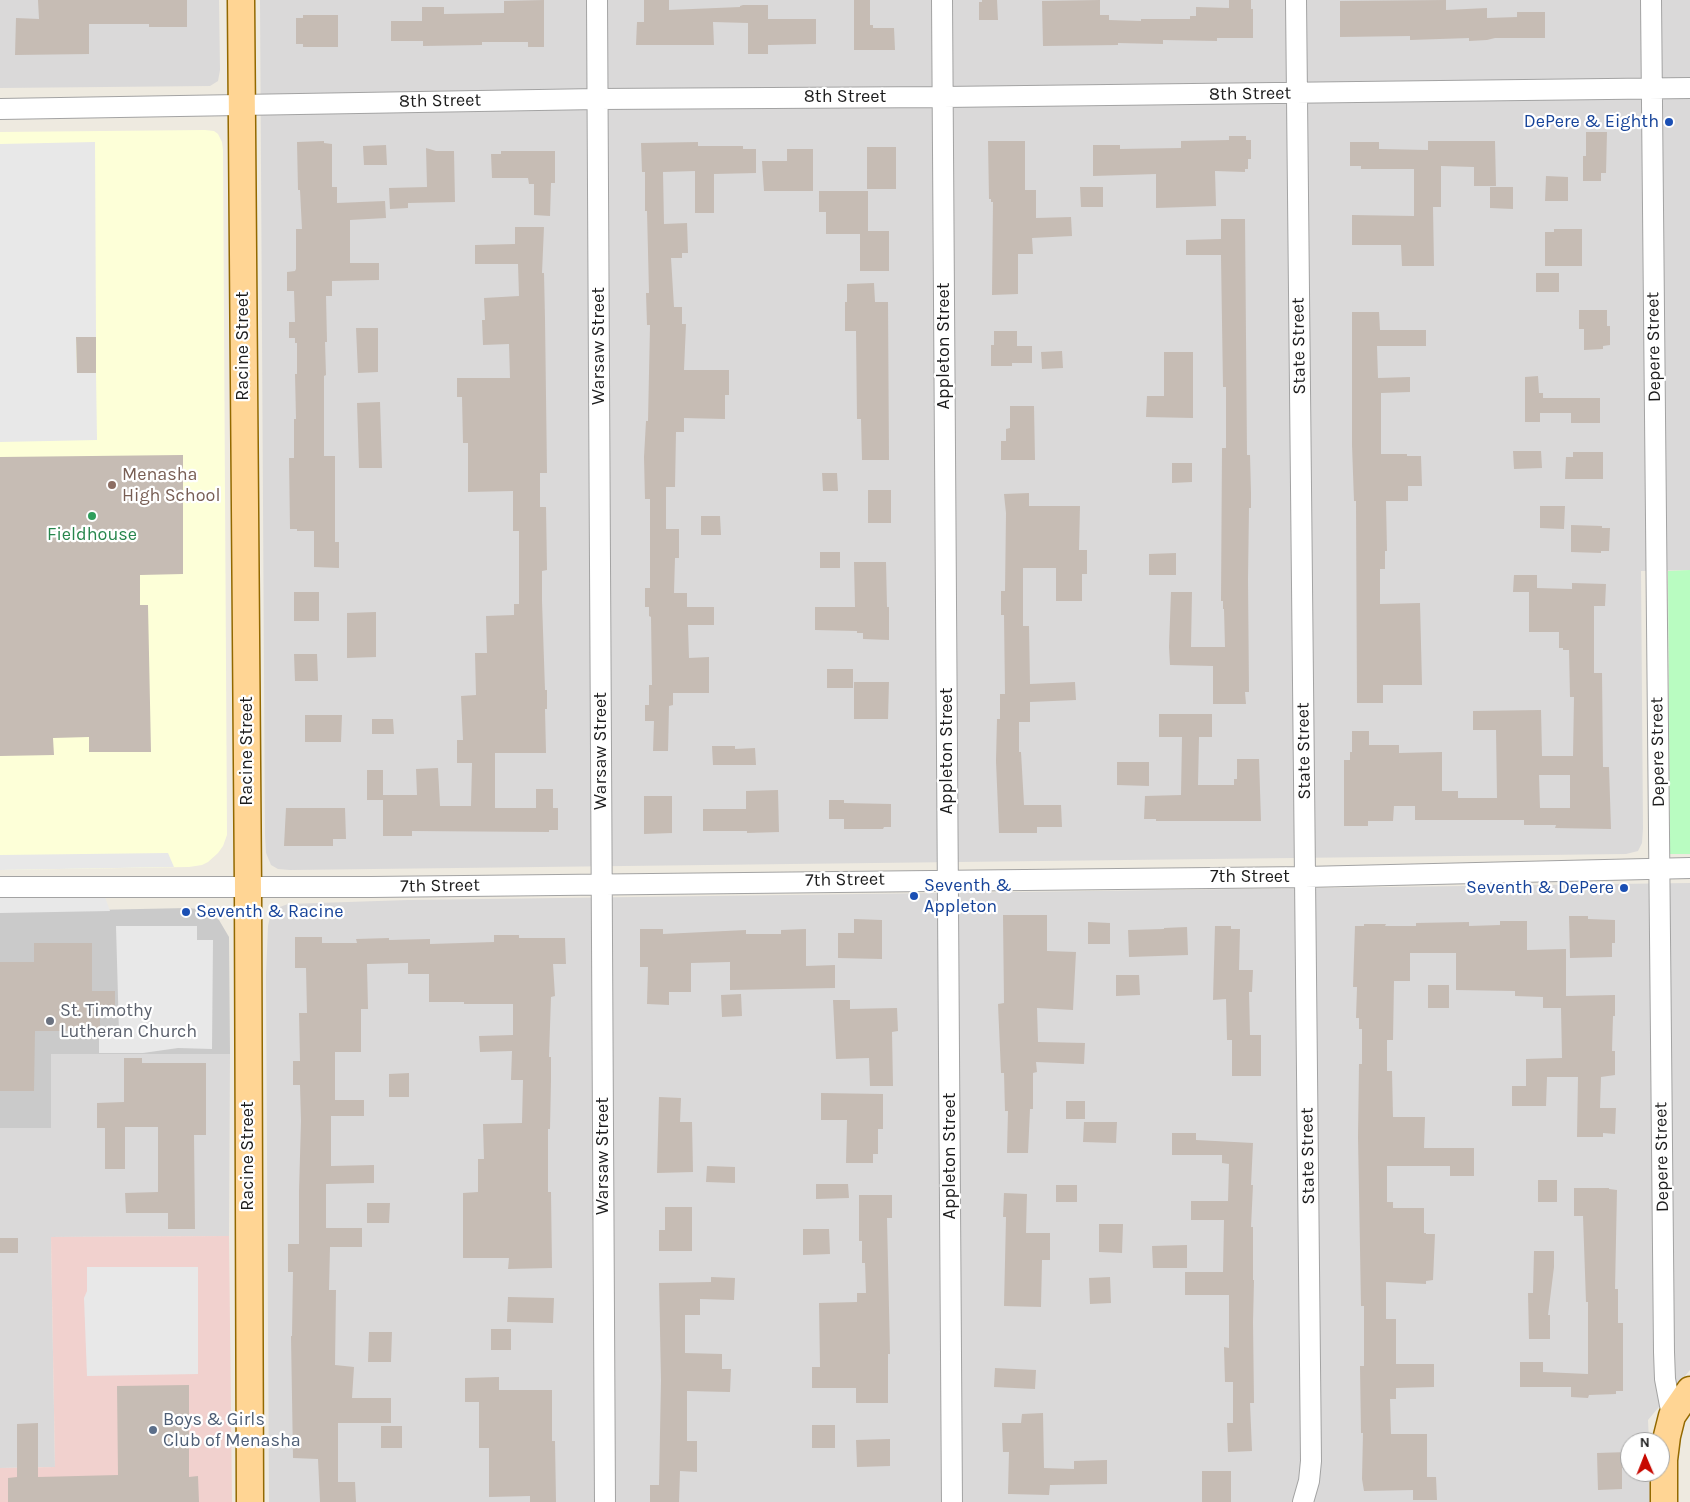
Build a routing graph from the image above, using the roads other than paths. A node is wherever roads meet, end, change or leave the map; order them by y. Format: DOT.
graph roads {
  1 [pos="241,0"];
  2 [pos="597,0"];
  3 [pos="942,0"];
  4 [pos="1296,0"];
  5 [pos="1651,0"];
  6 [pos="1651,88"];
  7 [pos="1690,88"];
  8 [pos="1297,93"];
  9 [pos="943,97"];
  10 [pos="598,99"];
  11 [pos="241,104"];
  12 [pos="0,109"];
  13 [pos="1690,868"];
  14 [pos="1659,869"];
  15 [pos="1305,877"];
  16 [pos="948,879"];
  17 [pos="602,883"];
  18 [pos="0,887"];
  19 [pos="248,888"];
  20 [pos="1690,1390"];
  21 [pos="1672,1416"];
  22 [pos="250,1502"];
  23 [pos="605,1502"];
  24 [pos="952,1502"];
  25 [pos="1303,1502"];
  26 [pos="1664,1502"];
  1 -- 11 [label="main road, Racine Street"];
  2 -- 10 [label="street, Warsaw Street"];
  3 -- 9 [label="street, Appleton Street"];
  4 -- 8 [label="street, State Street"];
  5 -- 6 [label="street, Depere Street"];
  6 -- 7 [label="street, 8th Street"];
  6 -- 8 [label="street, 8th Street"];
  6 -- 14 [label="street, Depere Street"];
  8 -- 9 [label="street, 8th Street"];
  8 -- 15 [label="street, State Street"];
  9 -- 10 [label="street, 8th Street"];
  9 -- 16 [label="street, Appleton Street"];
  10 -- 11 [label="street, 8th Street"];
  10 -- 17 [label="street, Warsaw Street"];
  11 -- 12 [label="street, 8th Street"];
  11 -- 19 [label="main road, Racine Street"];
  13 -- 14 [label="street, 7th Street"];
  14 -- 15 [label="street, 7th Street"];
  14 -- 21 [label="street, Depere Street"];
  15 -- 16 [label="street, 7th Street"];
  15 -- 25 [label="street, State Street"];
  16 -- 17 [label="street, 7th Street"];
  16 -- 24 [label="street, Appleton Street"];
  17 -- 19 [label="street, 7th Street"];
  17 -- 23 [label="street, Warsaw Street"];
  18 -- 19 [label="street, 7th Street"];
  19 -- 22 [label="main road, Racine Street"];
  20 -- 21 [label="main road"];
  21 -- 26 [label="main road, Depere Street"];
}
